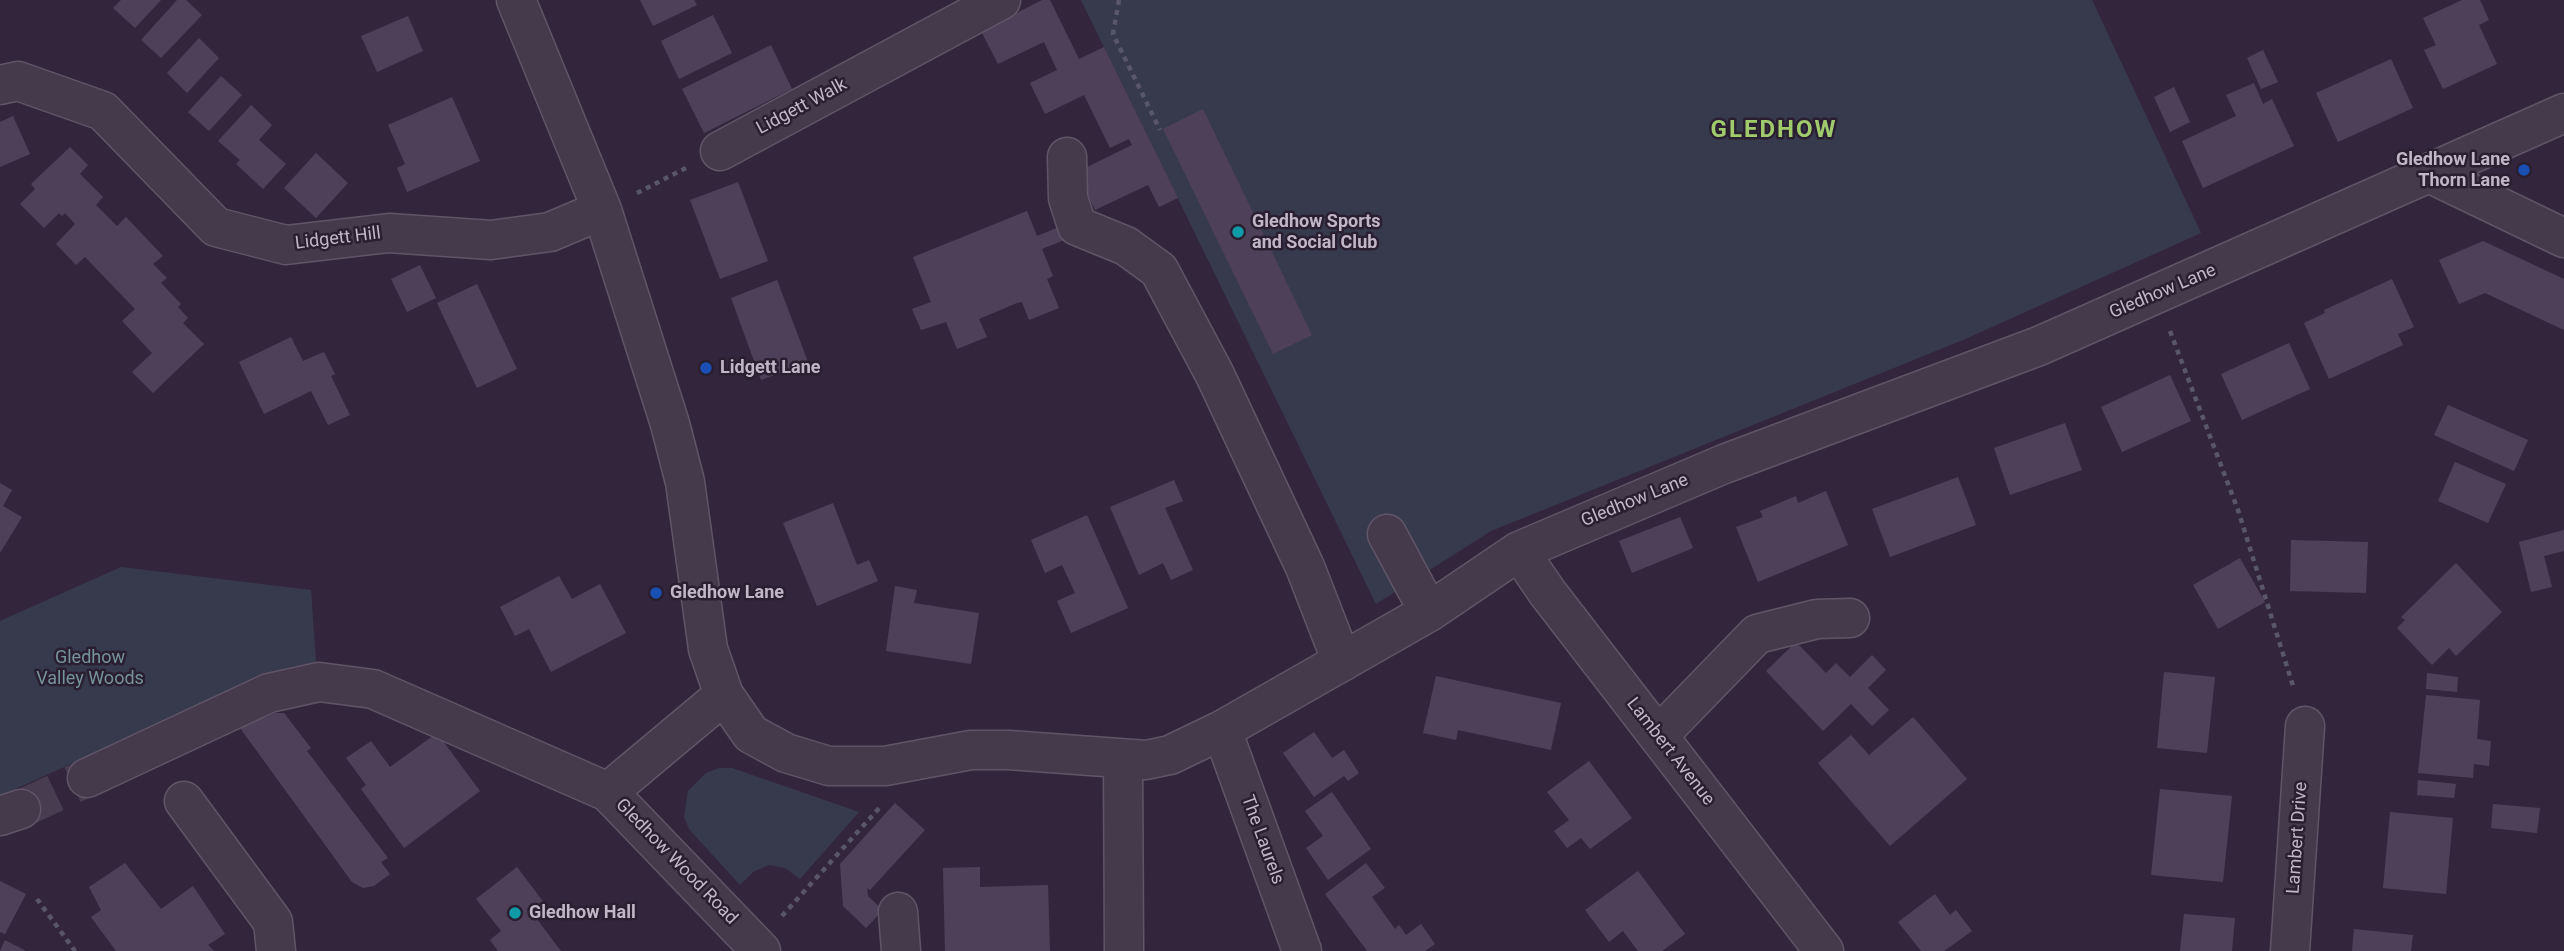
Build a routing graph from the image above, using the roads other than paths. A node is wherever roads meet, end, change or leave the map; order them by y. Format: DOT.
graph roads {
  1 [pos="516,0"];
  2 [pos="1001,0"];
  3 [pos="0,85"];
  4 [pos="2564,113"];
  5 [pos="720,151"];
  6 [pos="1067,157"];
  7 [pos="2431,174"];
  8 [pos="602,211"];
  9 [pos="2564,238"];
  10 [pos="1387,534"];
  11 [pos="1519,551"];
  12 [pos="1429,612"];
  13 [pos="1850,618"];
  14 [pos="1342,662"];
  15 [pos="724,695"];
  16 [pos="2305,726"];
  17 [pos="1222,730"];
  18 [pos="1658,736"];
  19 [pos="1123,759"];
  20 [pos="87,778"];
  21 [pos="608,792"];
  22 [pos="184,801"];
  23 [pos="898,912"];
  24 [pos="758,948"];
  25 [pos="276,951"];
  26 [pos="901,951"];
  27 [pos="1124,951"];
  28 [pos="1302,951"];
  29 [pos="1824,951"];
  30 [pos="2290,951"];
  1 -- 8 [label="street"];
  2 -- 5 [label="street, Lidgett Walk"];
  3 -- 8 [label="street, Lidgett Hill"];
  4 -- 7 [label="street, Gledhow Lane"];
  6 -- 14 [label="street"];
  7 -- 9 [label="street"];
  7 -- 11 [label="street, Gledhow Lane"];
  8 -- 15 [label="street"];
  10 -- 12 [label="street"];
  11 -- 12 [label="street, Gledhow Lane"];
  11 -- 18 [label="street, Lambert Avenue"];
  12 -- 14 [label="street, Gledhow Lane"];
  13 -- 18 [label="street"];
  14 -- 17 [label="street, Gledhow Lane"];
  15 -- 19 [label="street, Gledhow Lane"];
  15 -- 21 [label="street, Gledhow Wood Road"];
  16 -- 30 [label="street, Lambert Drive"];
  17 -- 19 [label="street, Gledhow Lane"];
  17 -- 28 [label="street, The Laurels"];
  18 -- 29 [label="street, Lambert Avenue"];
  19 -- 27 [label="street"];
  20 -- 21 [label="street"];
  21 -- 24 [label="street, Gledhow Wood Road"];
  22 -- 25 [label="street"];
  23 -- 26 [label="street"];
}
